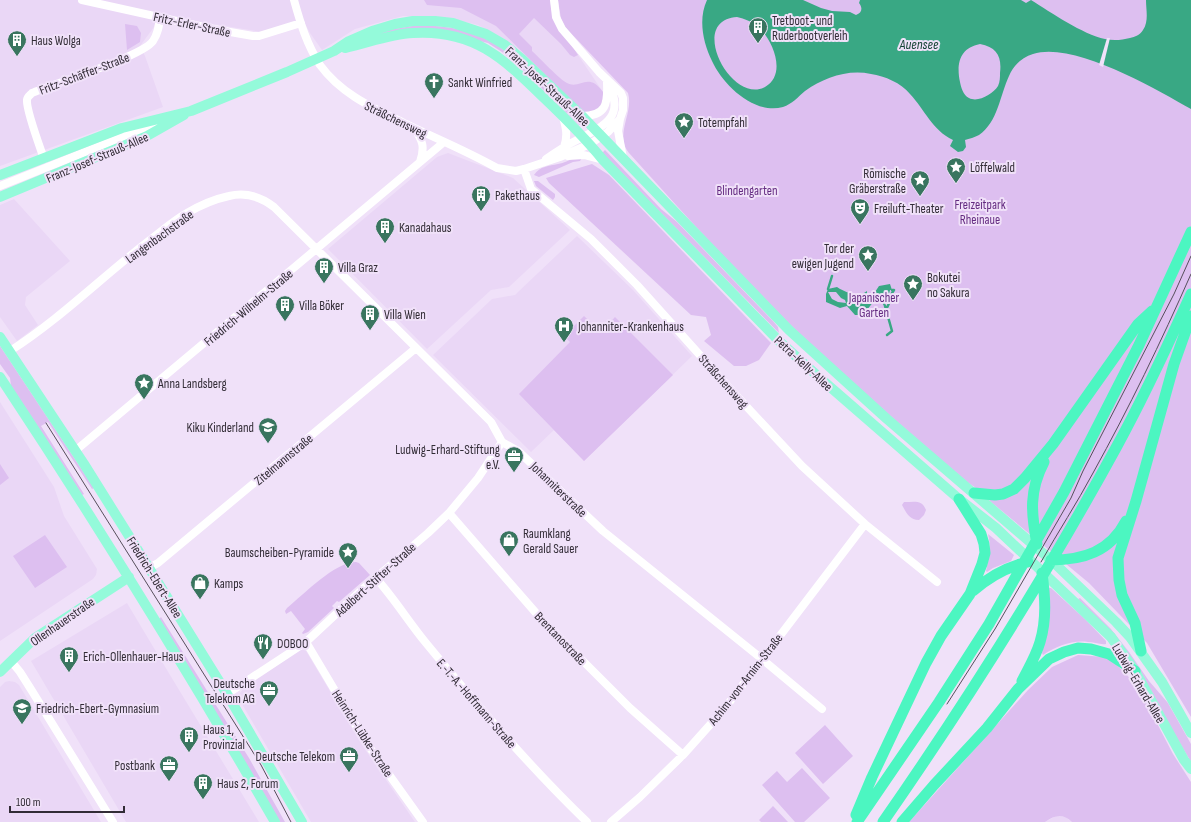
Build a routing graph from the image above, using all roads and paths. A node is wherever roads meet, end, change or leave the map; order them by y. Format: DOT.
graph roads {
  1 [pos="82,0"];
  2 [pos="294,0"];
  3 [pos="554,0"];
  4 [pos="160,18"];
  5 [pos="301,23"];
  6 [pos="334,51"];
  7 [pos="607,80"];
  8 [pos="191,111"];
  9 [pos="582,116"];
  10 [pos="563,117"];
  11 [pos="620,119"];
  12 [pos="414,128"];
  13 [pos="599,134"];
  14 [pos="586,141"];
  15 [pos="444,142"];
  16 [pos="564,147"];
  17 [pos="560,157"];
  18 [pos="44,158"];
  19 [pos="623,158"];
  20 [pos="603,160"];
  21 [pos="420,162"];
  22 [pos="536,165"];
  23 [pos="524,169"];
  24 [pos="0,175"];
  25 [pos="0,186"];
  26 [pos="0,197"];
  27 [pos="1191,232"];
  28 [pos="316,249"];
  29 [pos="1191,294"];
  30 [pos="1156,306"];
  31 [pos="1191,316"];
  32 [pos="0,337"];
  33 [pos="416,348"];
  34 [pos="10,351"];
  35 [pos="0,377"];
  36 [pos="502,442"];
  37 [pos="1053,444"];
  38 [pos="75,451"];
  39 [pos="974,493"];
  40 [pos="959,499"];
  41 [pos="1136,501"];
  42 [pos="449,513"];
  43 [pos="865,524"];
  44 [pos="1038,549"];
  45 [pos="1041,564"];
  46 [pos="149,568"];
  47 [pos="128,577"];
  48 [pos="375,578"];
  49 [pos="937,582"];
  50 [pos="970,594"];
  51 [pos="306,642"];
  52 [pos="1140,651"];
  53 [pos="762,659"];
  54 [pos="11,660"];
  55 [pos="1135,671"];
  56 [pos="0,672"];
  57 [pos="1018,689"];
  58 [pos="227,694"];
  59 [pos="822,709"];
  60 [pos="1191,733"];
  61 [pos="683,755"];
  62 [pos="1191,769"];
  63 [pos="113,822"];
  64 [pos="275,822"];
  65 [pos="302,822"];
  66 [pos="423,822"];
  67 [pos="587,822"];
  68 [pos="610,822"];
  69 [pos="853,822"];
  70 [pos="857,822"];
  71 [pos="882,822"];
  72 [pos="902,822"];
  1 -- 4 [label="street, Fritz-Erler-Straße"];
  2 -- 5 [label="street, Sträßchensweg"];
  3 -- 7 [label="street"];
  4 -- 5 [label="street, Fritz-Erler-Straße"];
  4 -- 18 [label="street, Fritz-Schäffer-Straße"];
  5 -- 12 [label="street, Sträßchensweg"];
  6 -- 8 [label="main road, Franz-Josef-Strauß-Allee"];
  6 -- 9 [label="main road, Franz-Josef-Strauß-Allee"];
  6 -- 10 [label="main road, Franz-Josef-Strauß-Allee"];
  7 -- 9 [label="street"];
  7 -- 11 [label="street"];
  7 -- 13 [label="street"];
  8 -- 18 [label="main road, Franz-Josef-Strauß-Allee"];
  8 -- 25 [label="street, Franz-Josef-Strauß-Allee"];
  8 -- 26 [label="main road, Franz-Josef-Strauß-Allee"];
  9 -- 13 [label="main road, Franz-Josef-Strauß-Allee"];
  10 -- 14 [label="main road, Franz-Josef-Strauß-Allee"];
  10 -- 16 [label="street"];
  11 -- 13 [label="street"];
  11 -- 19 [label="street"];
  12 -- 15 [label="street, Sträßchensweg"];
  12 -- 21 [label="street"];
  13 -- 14 [label="street"];
  13 -- 19 [label="main road, Petra-Kelly-Allee"];
  14 -- 16 [label="street, Sträßchensweg"];
  14 -- 17 [label="street, Sträßchensweg"];
  14 -- 20 [label="main road, Petra-Kelly-Allee"];
  15 -- 21 [label="street, Friedrich-Wilhelm-Straße"];
  15 -- 23 [label="street, Sträßchensweg"];
  16 -- 22 [label="street, Sträßchensweg"];
  17 -- 20 [label="street"];
  17 -- 22 [label="street, Sträßchensweg"];
  18 -- 24 [label="main road, Franz-Josef-Strauß-Allee"];
  19 -- 39 [label="main road, Petra-Kelly-Allee"];
  20 -- 40 [label="main road, Petra-Kelly-Allee"];
  21 -- 28 [label="street, Friedrich-Wilhelm-Straße"];
  22 -- 23 [label="street, Sträßchensweg"];
  23 -- 43 [label="street, Sträßchensweg"];
  27 -- 30 [label="highway"];
  28 -- 33 [label="street"];
  28 -- 34 [label="street, Langenbachstraße"];
  28 -- 38 [label="street, Friedrich-Wilhelm-Straße"];
  29 -- 71 [label="highway"];
  30 -- 37 [label="highway"];
  30 -- 70 [label="highway"];
  31 -- 41 [label="highway"];
  32 -- 34 [label="main road, Friedrich-Ebert-Allee"];
  33 -- 36 [label="street"];
  33 -- 46 [label="street, Zitelmannstraße"];
  34 -- 38 [label="main road, Friedrich-Ebert-Allee"];
  35 -- 47 [label="main road, Friedrich-Ebert-Allee"];
  36 -- 42 [label="street, Adalbert-Stifter-Straße"];
  36 -- 53 [label="street, Johanniterstraße"];
  37 -- 39 [label="highway"];
  37 -- 44 [label="highway"];
  38 -- 46 [label="main road, Friedrich-Ebert-Allee"];
  39 -- 44 [label="main road, Petra-Kelly-Allee"];
  40 -- 45 [label="main road, Petra-Kelly-Allee"];
  40 -- 50 [label="highway"];
  41 -- 45 [label="highway"];
  41 -- 52 [label="highway"];
  42 -- 48 [label="street, Adalbert-Stifter-Straße"];
  42 -- 61 [label="street, Brentanostraße"];
  43 -- 49 [label="street, Sträßchensweg"];
  43 -- 53 [label="street, Achim-von-Arnim-Straße"];
  44 -- 45 [label="main road, Ludwig-Erhard-Allee"];
  45 -- 50 [label="highway"];
  45 -- 52 [label="main road, Ludwig-Erhard-Allee"];
  45 -- 55 [label="main road, Ludwig-Erhard-Allee"];
  45 -- 57 [label="highway"];
  46 -- 58 [label="main road, Friedrich-Ebert-Allee"];
  47 -- 54 [label="main road, Ollenhauerstraße"];
  47 -- 64 [label="main road, Friedrich-Ebert-Allee"];
  48 -- 51 [label="street, Adalbert-Stifter-Straße"];
  48 -- 67 [label="street, E.-T.-A.-Hoffmann-Straße"];
  50 -- 69 [label="highway"];
  51 -- 58 [label="street, Adalbert-Stifter-Straße"];
  51 -- 66 [label="street, Heinrich-Lübke-Straße"];
  52 -- 60 [label="main road, Ludwig-Erhard-Allee"];
  53 -- 59 [label="street, Johanniterstraße"];
  53 -- 61 [label="street, Achim-von-Arnim-Straße"];
  54 -- 56 [label="main road, Ollenhauerstraße"];
  54 -- 63 [label="street"];
  55 -- 57 [label="highway"];
  55 -- 62 [label="main road, Ludwig-Erhard-Allee"];
  57 -- 72 [label="highway"];
  58 -- 65 [label="main road, Friedrich-Ebert-Allee"];
  61 -- 68 [label="street, Achim-von-Arnim-Straße"];
}
